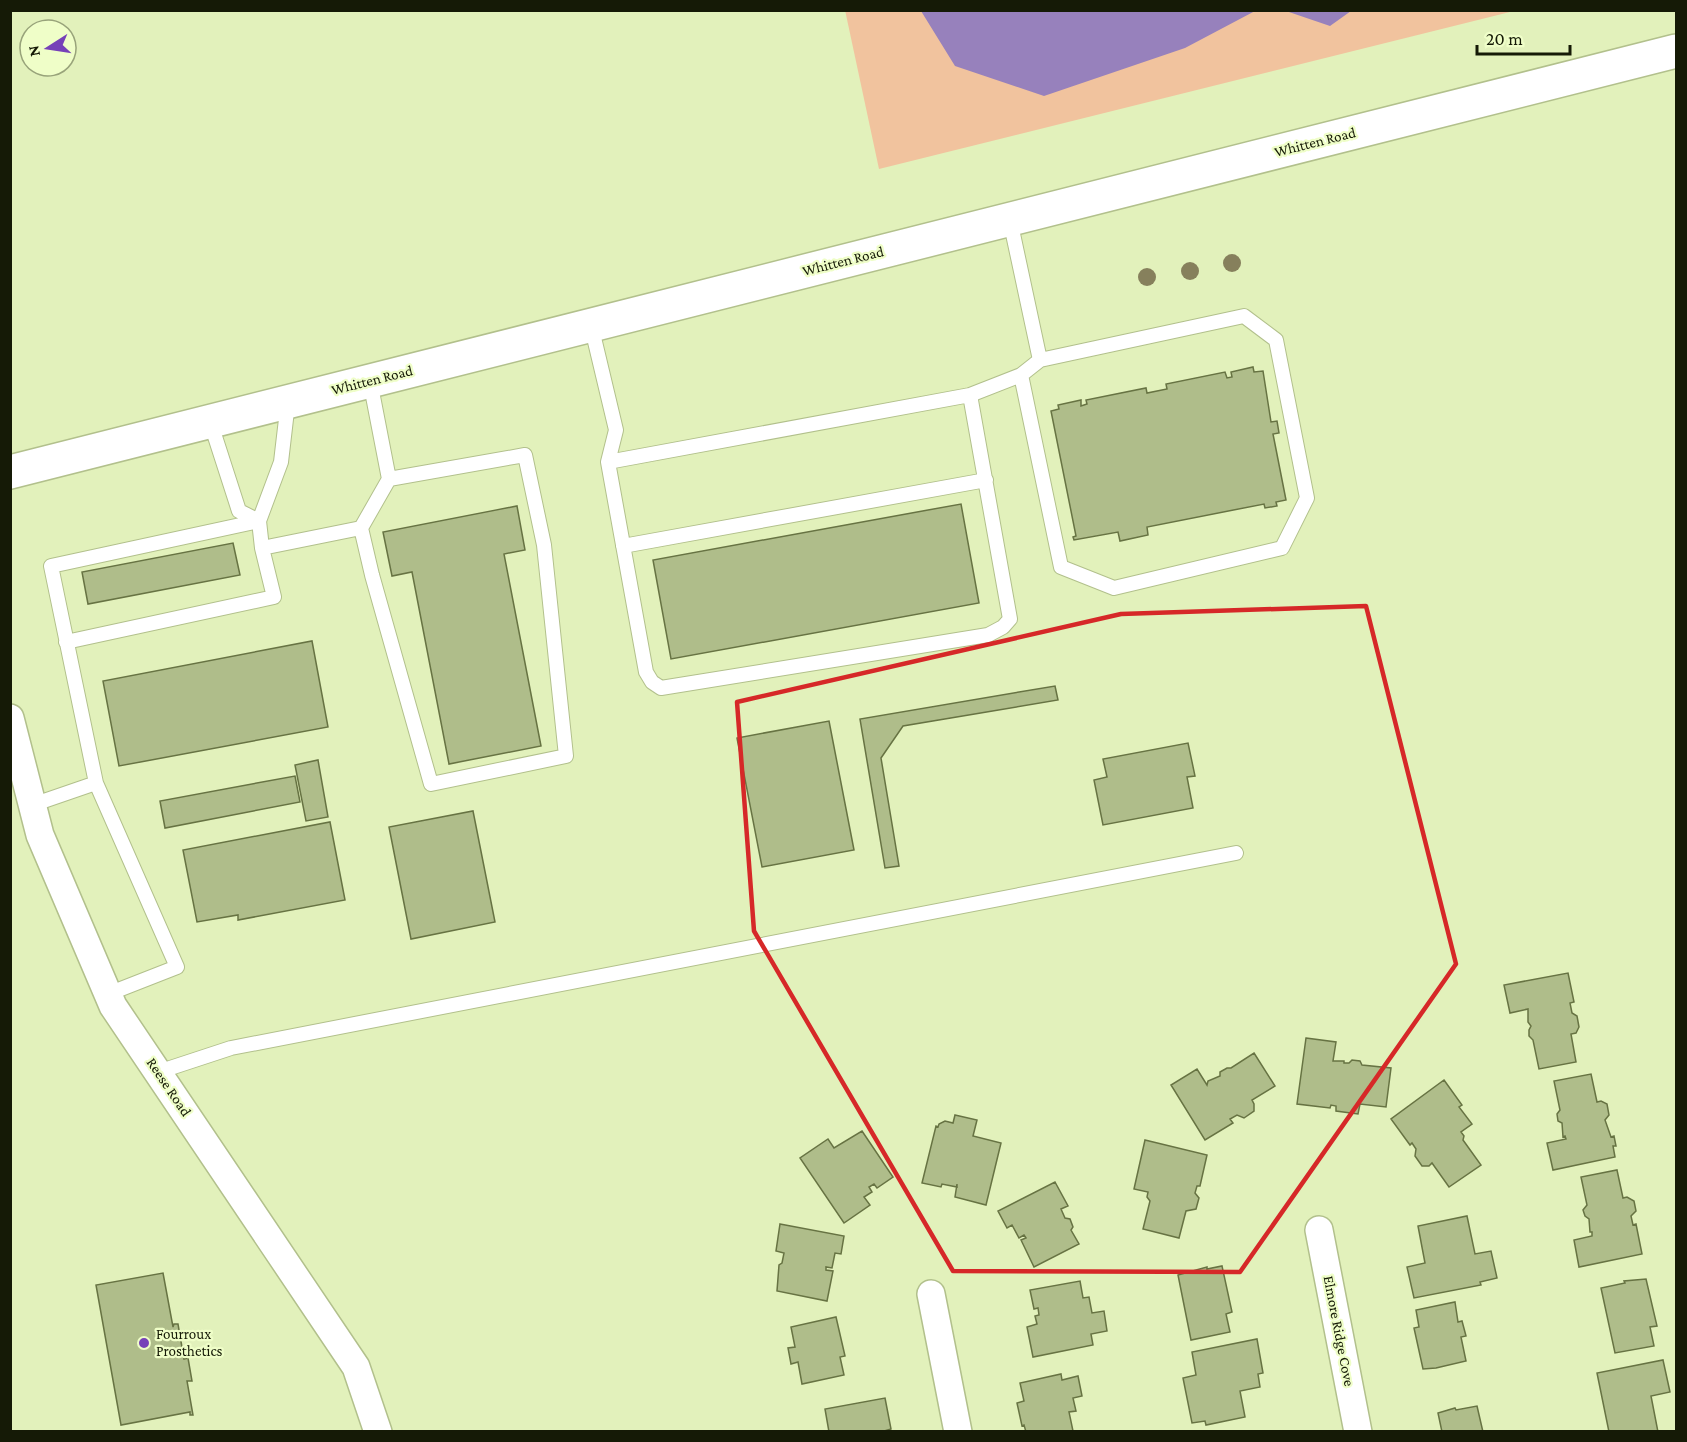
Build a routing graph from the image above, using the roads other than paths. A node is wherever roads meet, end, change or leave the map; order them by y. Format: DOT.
graph roads {
  1 [pos="1677,51"];
  2 [pos="1010,219"];
  3 [pos="591,325"];
  4 [pos="1040,360"];
  5 [pos="1022,375"];
  6 [pos="370,381"];
  7 [pos="970,395"];
  8 [pos="288,402"];
  9 [pos="210,421"];
  10 [pos="608,462"];
  11 [pos="10,472"];
  12 [pos="389,479"];
  13 [pos="986,480"];
  14 [pos="259,521"];
  15 [pos="362,528"];
  16 [pos="623,546"];
  17 [pos="262,548"];
  18 [pos="66,642"];
  19 [pos="10,718"];
  20 [pos="96,783"];
  21 [pos="32,805"];
  22 [pos="1236,853"];
  23 [pos="108,994"];
  24 [pos="158,1072"];
  25 [pos="1319,1230"];
  26 [pos="931,1294"];
  27 [pos="378,1431"];
  28 [pos="958,1431"];
  29 [pos="1358,1431"];
  1 -- 2 [label="main road, Whitten Road"];
  2 -- 3 [label="main road, Whitten Road"];
  2 -- 4 [label="lane"];
  3 -- 6 [label="main road, Whitten Road"];
  3 -- 10 [label="lane"];
  4 -- 5 [label="lane"];
  4 -- 5 [label="lane"];
  5 -- 7 [label="lane"];
  6 -- 8 [label="main road, Whitten Road"];
  6 -- 12 [label="lane"];
  7 -- 10 [label="lane"];
  7 -- 13 [label="lane"];
  8 -- 9 [label="main road, Whitten Road"];
  8 -- 14 [label="lane"];
  9 -- 11 [label="main road, Whitten Road"];
  9 -- 14 [label="lane"];
  10 -- 16 [label="lane"];
  12 -- 15 [label="lane"];
  12 -- 15 [label="lane"];
  13 -- 16 [label="lane"];
  13 -- 16 [label="lane"];
  14 -- 17 [label="lane"];
  14 -- 18 [label="lane"];
  15 -- 17 [label="lane"];
  17 -- 18 [label="lane"];
  18 -- 20 [label="lane"];
  19 -- 21 [label="street, Reese Road"];
  20 -- 21 [label="lane"];
  20 -- 23 [label="lane"];
  21 -- 23 [label="street, Reese Road"];
  22 -- 24 [label="lane"];
  23 -- 24 [label="street, Reese Road"];
  24 -- 27 [label="street, Reese Road"];
  25 -- 29 [label="street, Elmore Ridge Cove"];
  26 -- 28 [label="street"];
}
